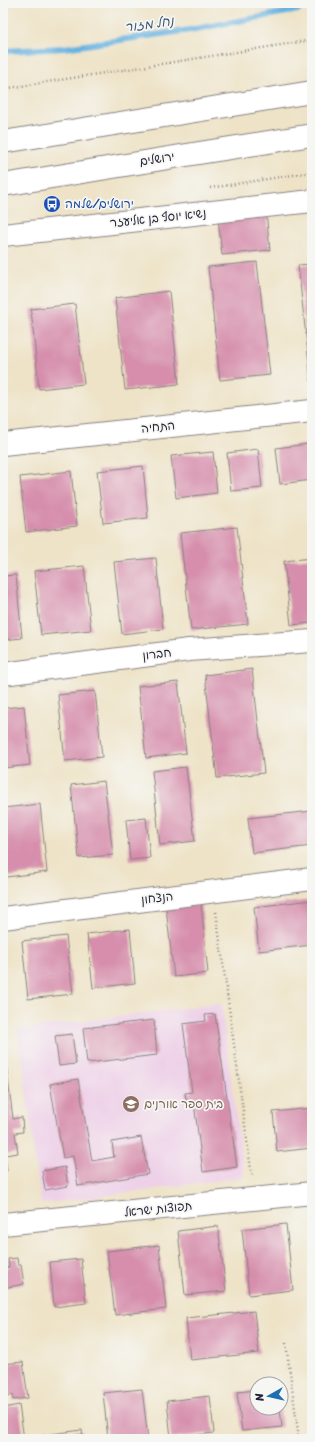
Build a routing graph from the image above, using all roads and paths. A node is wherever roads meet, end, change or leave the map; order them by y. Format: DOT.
graph roads {
  1 [pos="312,40"];
  2 [pos="3,89"];
  3 [pos="312,92"];
  4 [pos="312,135"];
  5 [pos="3,142"];
  6 [pos="3,186"];
  7 [pos="312,201"];
  8 [pos="3,235"];
  9 [pos="312,411"];
  10 [pos="3,444"];
  11 [pos="312,641"];
  12 [pos="3,674"];
  13 [pos="312,879"];
  14 [pos="213,891"];
  15 [pos="3,918"];
  16 [pos="312,1193"];
  17 [pos="255,1199"];
  18 [pos="3,1224"];
  19 [pos="286,1343"];
  20 [pos="299,1439"];
  1 -- 2 [label="path"];
  3 -- 5 [label="main road"];
  4 -- 6 [label="main road, ירושלים"];
  7 -- 8 [label="main road, נשיא יוסף בן אליעזר"];
  9 -- 10 [label="main road, התחיה"];
  11 -- 12 [label="main road, חברון"];
  13 -- 14 [label="main road, הנצחון"];
  14 -- 15 [label="main road, הנצחון"];
  14 -- 17 [label="path"];
  16 -- 17 [label="main road, תפוצות ישראל"];
  17 -- 18 [label="main road, תפוצות ישראל"];
  19 -- 20 [label="path"];
}
